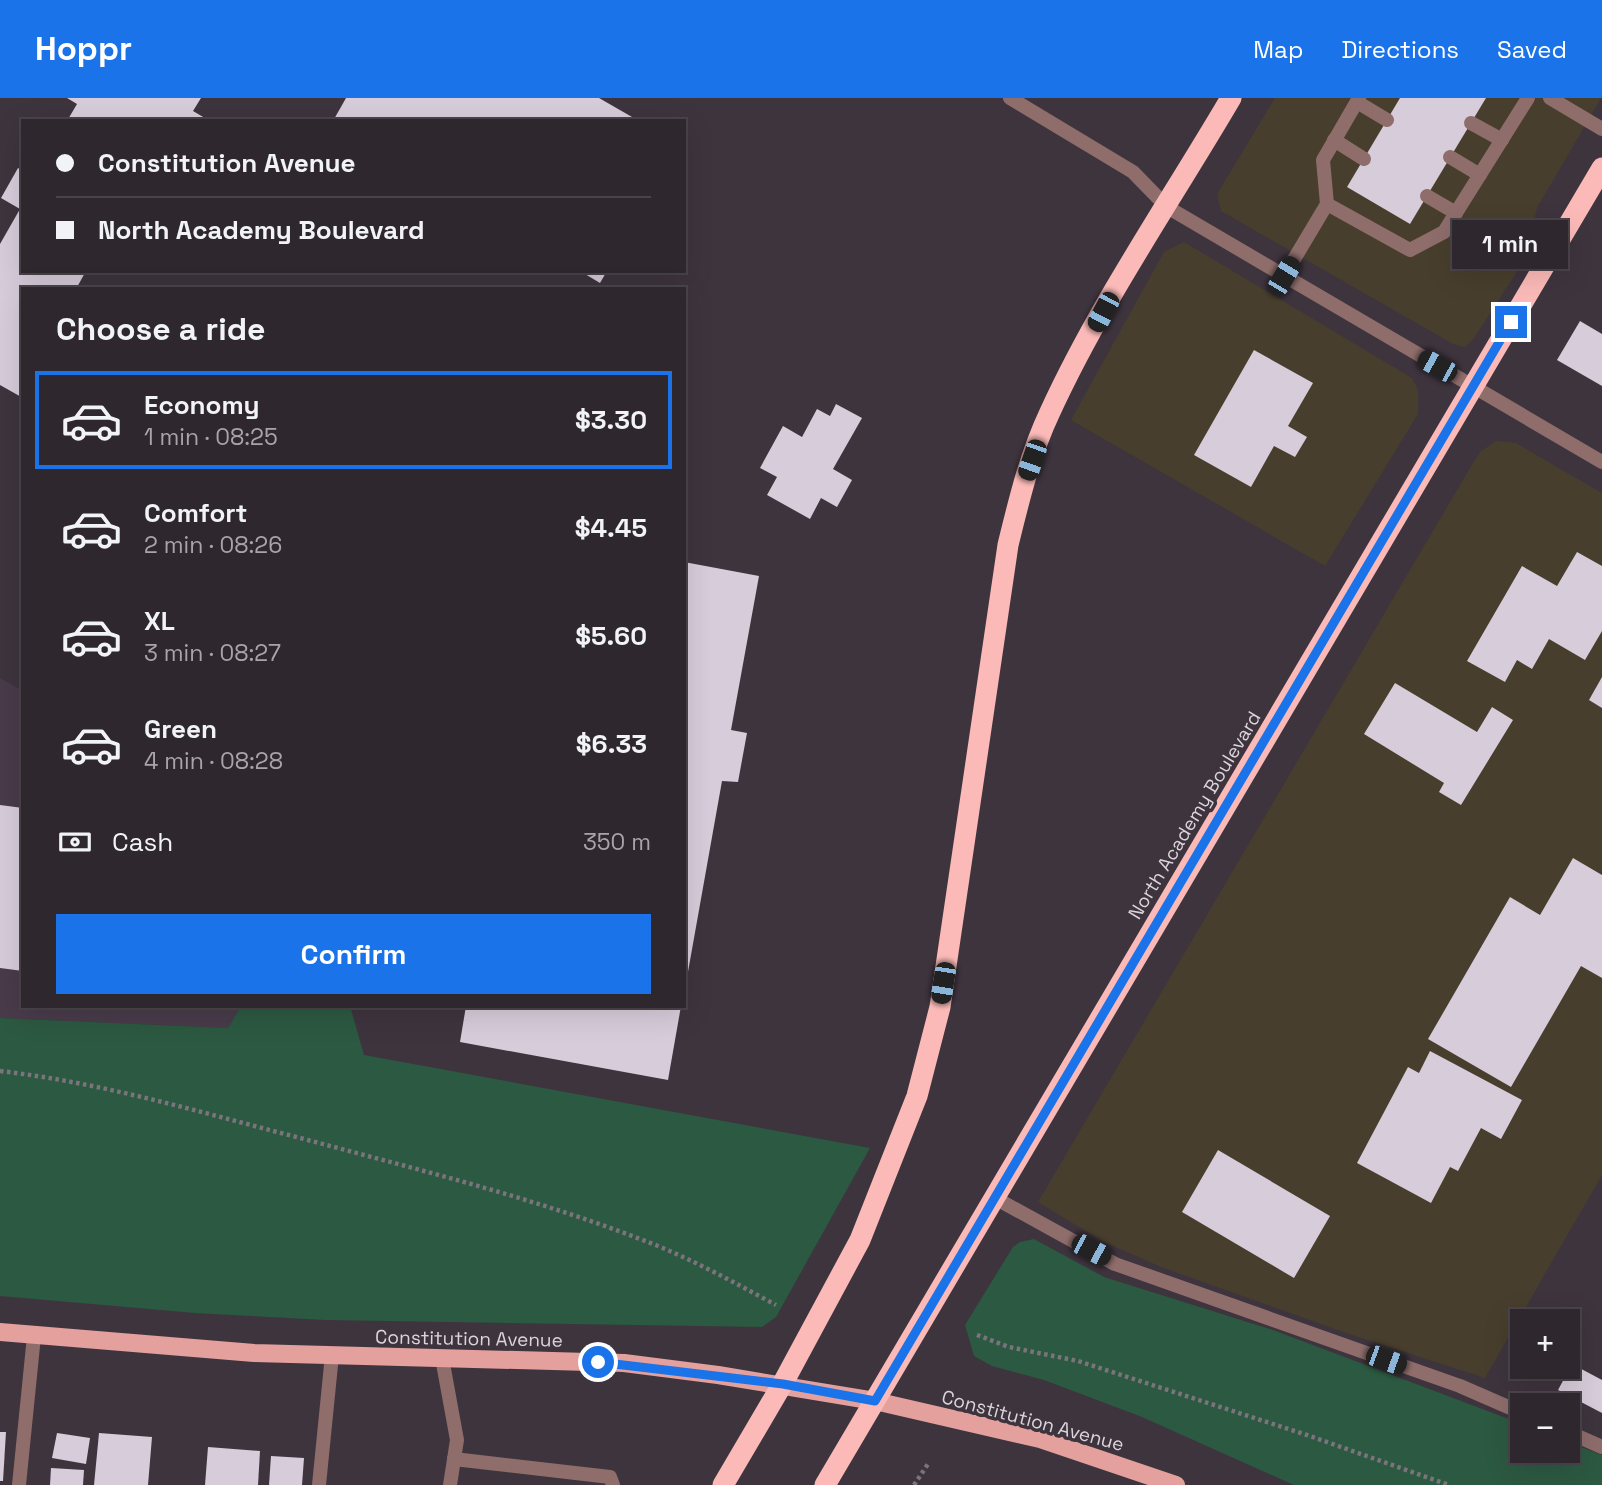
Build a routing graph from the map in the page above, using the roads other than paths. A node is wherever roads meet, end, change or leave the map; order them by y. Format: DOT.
graph roads {
  1 [pos="1010,98"];
  2 [pos="1231,98"];
  3 [pos="1528,98"];
  4 [pos="1550,98"];
  5 [pos="1358,100"];
  6 [pos="1387,120"];
  7 [pos="1471,122"];
  8 [pos="1602,130"];
  9 [pos="1334,140"];
  10 [pos="1502,140"];
  11 [pos="1450,157"];
  12 [pos="1364,159"];
  13 [pos="1602,167"];
  14 [pos="1480,175"];
  15 [pos="1427,196"];
  16 [pos="1328,204"];
  17 [pos="1167,207"];
  18 [pos="1456,213"];
  19 [pos="1284,276"];
  20 [pos="1473,386"];
  21 [pos="1602,462"];
  22 [pos="995,1198"];
  23 [pos="0,1332"];
  24 [pos="34,1336"];
  25 [pos="332,1355"];
  26 [pos="442,1358"];
  27 [pos="783,1384"];
  28 [pos="875,1401"];
  29 [pos="1510,1408"];
  30 [pos="1580,1437"];
  31 [pos="1602,1447"];
  32 [pos="454,1459"];
  33 [pos="1166,1483"];
  34 [pos="19,1485"];
  35 [pos="320,1485"];
  36 [pos="450,1485"];
  37 [pos="613,1485"];
  38 [pos="723,1485"];
  39 [pos="825,1485"];
  1 -- 17 [label="street"];
  2 -- 17 [label="highway"];
  3 -- 10 [label="street"];
  4 -- 8 [label="street"];
  5 -- 6 [label="street"];
  5 -- 9 [label="street"];
  7 -- 10 [label="street"];
  9 -- 12 [label="street"];
  9 -- 16 [label="street"];
  10 -- 14 [label="street"];
  11 -- 14 [label="street"];
  13 -- 20 [label="highway, North Academy Boulevard"];
  14 -- 18 [label="street"];
  15 -- 18 [label="street"];
  16 -- 18 [label="street"];
  16 -- 19 [label="street"];
  17 -- 19 [label="street"];
  17 -- 27 [label="highway"];
  19 -- 20 [label="street"];
  20 -- 21 [label="street"];
  20 -- 22 [label="highway, North Academy Boulevard"];
  22 -- 28 [label="highway, North Academy Boulevard"];
  22 -- 29 [label="street"];
  23 -- 24 [label="main road, Constitution Avenue"];
  24 -- 25 [label="main road, Constitution Avenue"];
  24 -- 34 [label="street"];
  25 -- 26 [label="main road, Constitution Avenue"];
  25 -- 35 [label="street"];
  26 -- 27 [label="main road, Constitution Avenue"];
  26 -- 32 [label="street"];
  27 -- 28 [label="main road, Constitution Avenue"];
  27 -- 38 [label="highway"];
  28 -- 33 [label="main road, Constitution Avenue"];
  28 -- 39 [label="highway, North Academy Boulevard"];
  30 -- 31 [label="street"];
  32 -- 36 [label="street"];
  32 -- 37 [label="street"];
}
